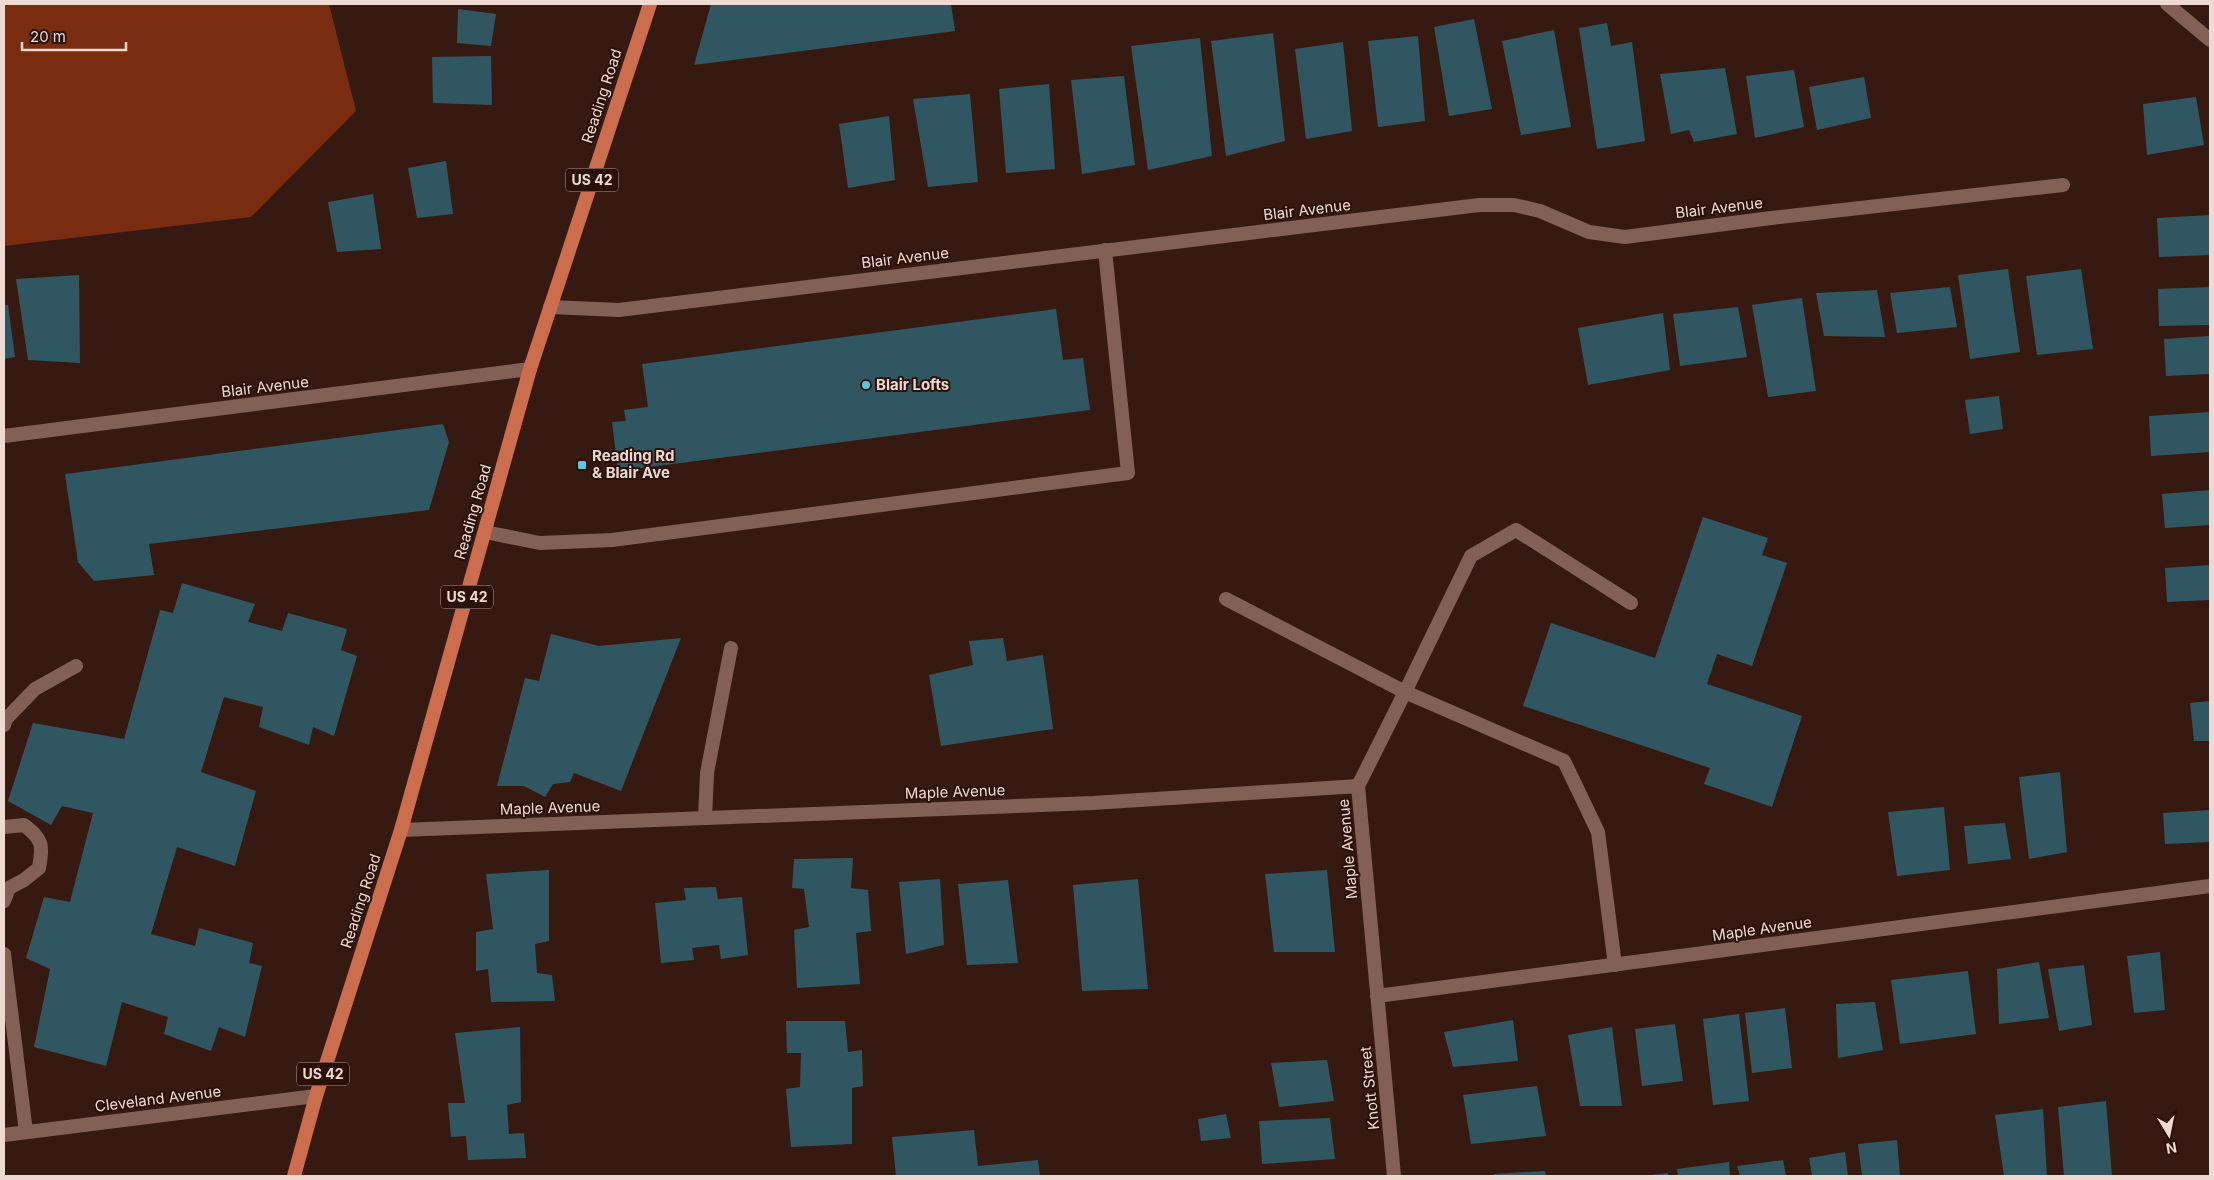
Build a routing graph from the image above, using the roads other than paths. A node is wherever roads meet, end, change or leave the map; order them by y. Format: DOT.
graph roads {
  1 [pos="650,4"];
  2 [pos="2168,4"];
  3 [pos="2210,40"];
  4 [pos="2063,185"];
  5 [pos="1104,250"];
  6 [pos="550,307"];
  7 [pos="530,369"];
  8 [pos="4,436"];
  9 [pos="485,532"];
  10 [pos="1226,599"];
  11 [pos="1631,603"];
  12 [pos="731,648"];
  13 [pos="76,666"];
  14 [pos="1405,692"];
  15 [pos="4,725"];
  16 [pos="1358,786"];
  17 [pos="705,818"];
  18 [pos="4,827"];
  19 [pos="401,830"];
  20 [pos="2210,886"];
  21 [pos="5,891"];
  22 [pos="4,954"];
  23 [pos="1615,965"];
  24 [pos="1377,996"];
  25 [pos="316,1096"];
  26 [pos="26,1132"];
  27 [pos="4,1135"];
  28 [pos="294,1176"];
  29 [pos="1394,1176"];
  1 -- 6 [label="main road, Reading Road / US 42"];
  2 -- 3 [label="street"];
  4 -- 5 [label="street, Blair Avenue"];
  5 -- 6 [label="street, Blair Avenue"];
  5 -- 9 [label="street"];
  6 -- 7 [label="main road, Reading Road / US 42"];
  7 -- 8 [label="street, Blair Avenue"];
  7 -- 9 [label="main road, Reading Road / US 42"];
  9 -- 19 [label="main road, Reading Road / US 42"];
  10 -- 14 [label="street"];
  11 -- 14 [label="street"];
  12 -- 17 [label="street"];
  13 -- 15 [label="street"];
  14 -- 16 [label="street"];
  14 -- 23 [label="street"];
  16 -- 17 [label="street, Maple Avenue"];
  16 -- 24 [label="street, Maple Avenue"];
  17 -- 19 [label="street, Maple Avenue"];
  18 -- 21 [label="street"];
  19 -- 25 [label="main road, Reading Road / US 42"];
  20 -- 23 [label="street, Maple Avenue"];
  22 -- 26 [label="street"];
  23 -- 24 [label="street, Maple Avenue"];
  24 -- 29 [label="street, Knott Street"];
  25 -- 26 [label="street, Cleveland Avenue"];
  25 -- 28 [label="main road, Reading Road / US 42"];
  26 -- 27 [label="street, Cleveland Avenue"];
}
